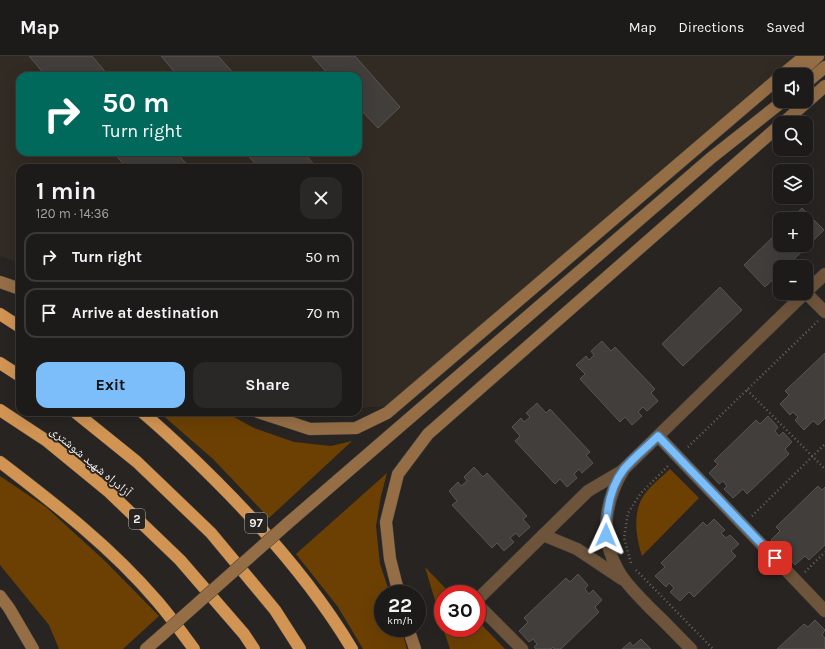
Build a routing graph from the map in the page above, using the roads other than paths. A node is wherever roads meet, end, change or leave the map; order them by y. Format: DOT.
graph roads {
  1 [pos="805,56"];
  2 [pos="818,56"];
  3 [pos="791,68"];
  4 [pos="805,68"];
  5 [pos="825,68"];
  6 [pos="813,77"];
  7 [pos="773,83"];
  8 [pos="825,86"];
  9 [pos="773,99"];
  10 [pos="774,108"];
  11 [pos="791,116"];
  12 [pos="773,131"];
  13 [pos="711,158"];
  14 [pos="825,274"];
  15 [pos="0,282"];
  16 [pos="813,286"];
  17 [pos="16,287"];
  18 [pos="799,300"];
  19 [pos="813,300"];
  20 [pos="825,312"];
  21 [pos="0,314"];
  22 [pos="16,324"];
  23 [pos="0,363"];
  24 [pos="16,373"];
  25 [pos="0,410"];
  26 [pos="81,416"];
  27 [pos="147,416"];
  28 [pos="270,416"];
  29 [pos="658,436"];
  30 [pos="0,462"];
  31 [pos="624,469"];
  32 [pos="543,535"];
  33 [pos="625,580"];
  34 [pos="397,585"];
  35 [pos="486,591"];
  36 [pos="0,596"];
  37 [pos="825,611"];
  38 [pos="486,613"];
  39 [pos="411,637"];
  40 [pos="33,649"];
  41 [pos="146,649"];
  42 [pos="194,649"];
  43 [pos="254,649"];
  44 [pos="300,649"];
  45 [pos="352,649"];
  46 [pos="415,649"];
  47 [pos="522,649"];
  48 [pos="691,649"];
  1 -- 3 [label="street"];
  2 -- 4 [label="street"];
  5 -- 6 [label="street"];
  7 -- 28 [label="street"];
  8 -- 11 [label="street"];
  9 -- 13 [label="street"];
  10 -- 13 [label="street"];
  12 -- 34 [label="street"];
  13 -- 41 [label="street, bridge"];
  14 -- 16 [label="street"];
  15 -- 17 [label="street"];
  18 -- 29 [label="street"];
  19 -- 20 [label="street"];
  21 -- 22 [label="highway"];
  23 -- 24 [label="highway"];
  25 -- 43 [label="highway, آزادراه شهید شوشتری / 2"];
  26 -- 44 [label="highway"];
  27 -- 45 [label="highway, 97"];
  29 -- 31 [label="street"];
  29 -- 37 [label="street"];
  30 -- 42 [label="highway"];
  31 -- 32 [label="street"];
  31 -- 33 [label="street"];
  32 -- 33 [label="street"];
  32 -- 35 [label="street"];
  33 -- 48 [label="street"];
  36 -- 40 [label="street"];
  38 -- 47 [label="street"];
  39 -- 46 [label="street"];
}
